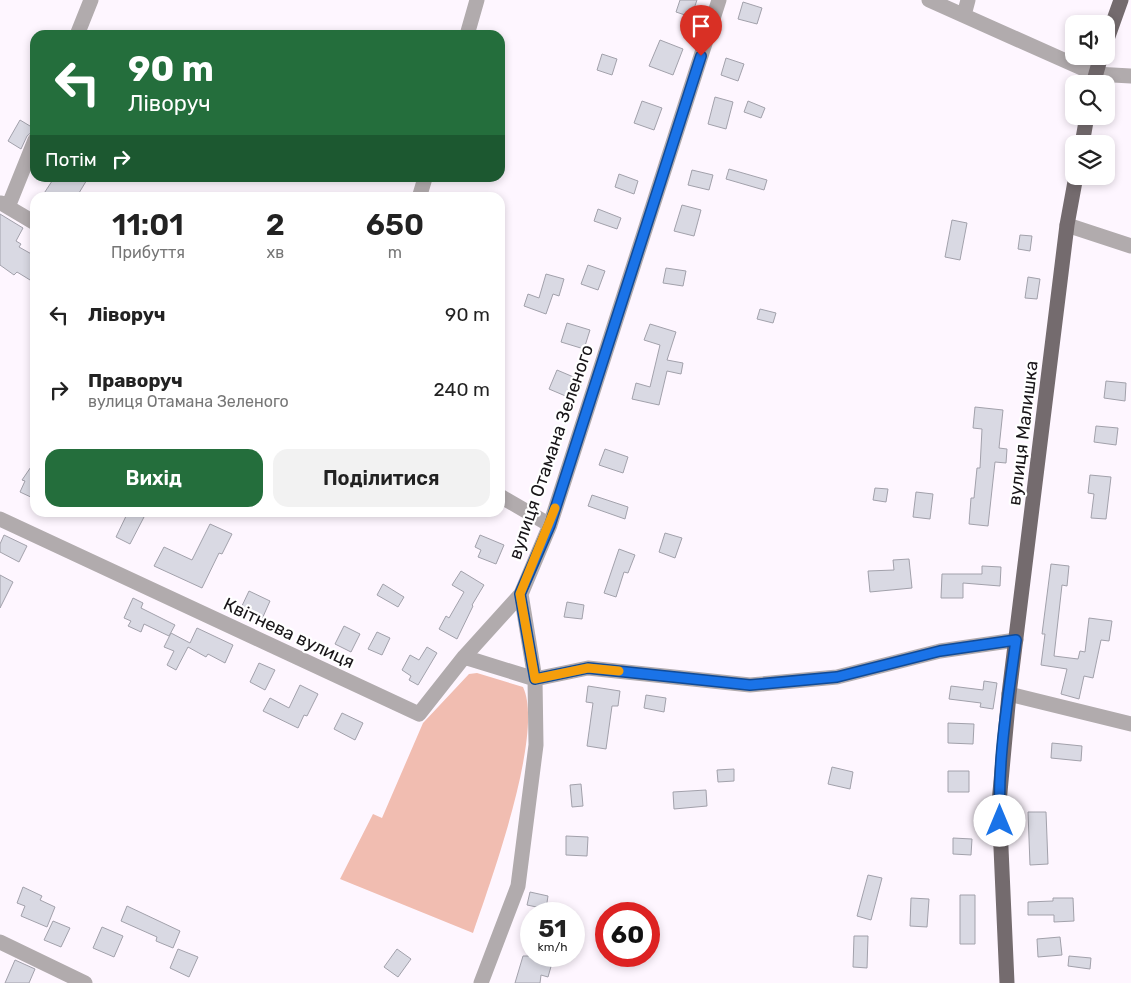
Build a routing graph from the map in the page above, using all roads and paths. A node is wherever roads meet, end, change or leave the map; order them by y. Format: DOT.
graph roads {
  1 [pos="91,0"];
  2 [pos="477,0"];
  3 [pos="720,0"];
  4 [pos="929,0"];
  5 [pos="968,0"];
  6 [pos="1121,0"];
  7 [pos="964,15"];
  8 [pos="1115,17"];
  9 [pos="79,30"];
  10 [pos="468,30"];
  11 [pos="1086,75"];
  12 [pos="1131,76"];
  13 [pos="1115,77"];
  14 [pos="30,150"];
  15 [pos="1074,185"];
  16 [pos="4,205"];
  17 [pos="30,220"];
  18 [pos="1067,225"];
  19 [pos="1131,246"];
  20 [pos="505,499"];
  21 [pos="0,519"];
  22 [pos="550,525"];
  23 [pos="520,594"];
  24 [pos="1016,640"];
  25 [pos="464,657"];
  26 [pos="535,679"];
  27 [pos="1009,694"];
  28 [pos="1131,724"];
  29 [pos="0,942"];
  30 [pos="85,983"];
  31 [pos="481,983"];
  32 [pos="1007,983"];
  1 -- 9 [label="street"];
  2 -- 10 [label="street"];
  3 -- 22 [label="street, вулиця Отамана Зеленого"];
  4 -- 7 [label="street"];
  5 -- 7 [label="street"];
  6 -- 8 [label="main road"];
  7 -- 11 [label="street"];
  12 -- 13 [label="street"];
  14 -- 16 [label="street"];
  15 -- 18 [label="main road, вулиця Малишка"];
  16 -- 17 [label="street"];
  18 -- 19 [label="street"];
  18 -- 24 [label="main road, вулиця Малишка"];
  20 -- 22 [label="street"];
  21 -- 25 [label="street, Квітнева вулиця"];
  22 -- 23 [label="street, вулиця Отамана Зеленого"];
  23 -- 25 [label="street, Квітнева вулиця"];
  23 -- 26 [label="street"];
  24 -- 26 [label="street"];
  24 -- 27 [label="main road, вулиця Малишка"];
  25 -- 26 [label="street"];
  26 -- 31 [label="street"];
  27 -- 28 [label="street"];
  27 -- 32 [label="main road, вулиця Малишка"];
  29 -- 30 [label="street"];
}
